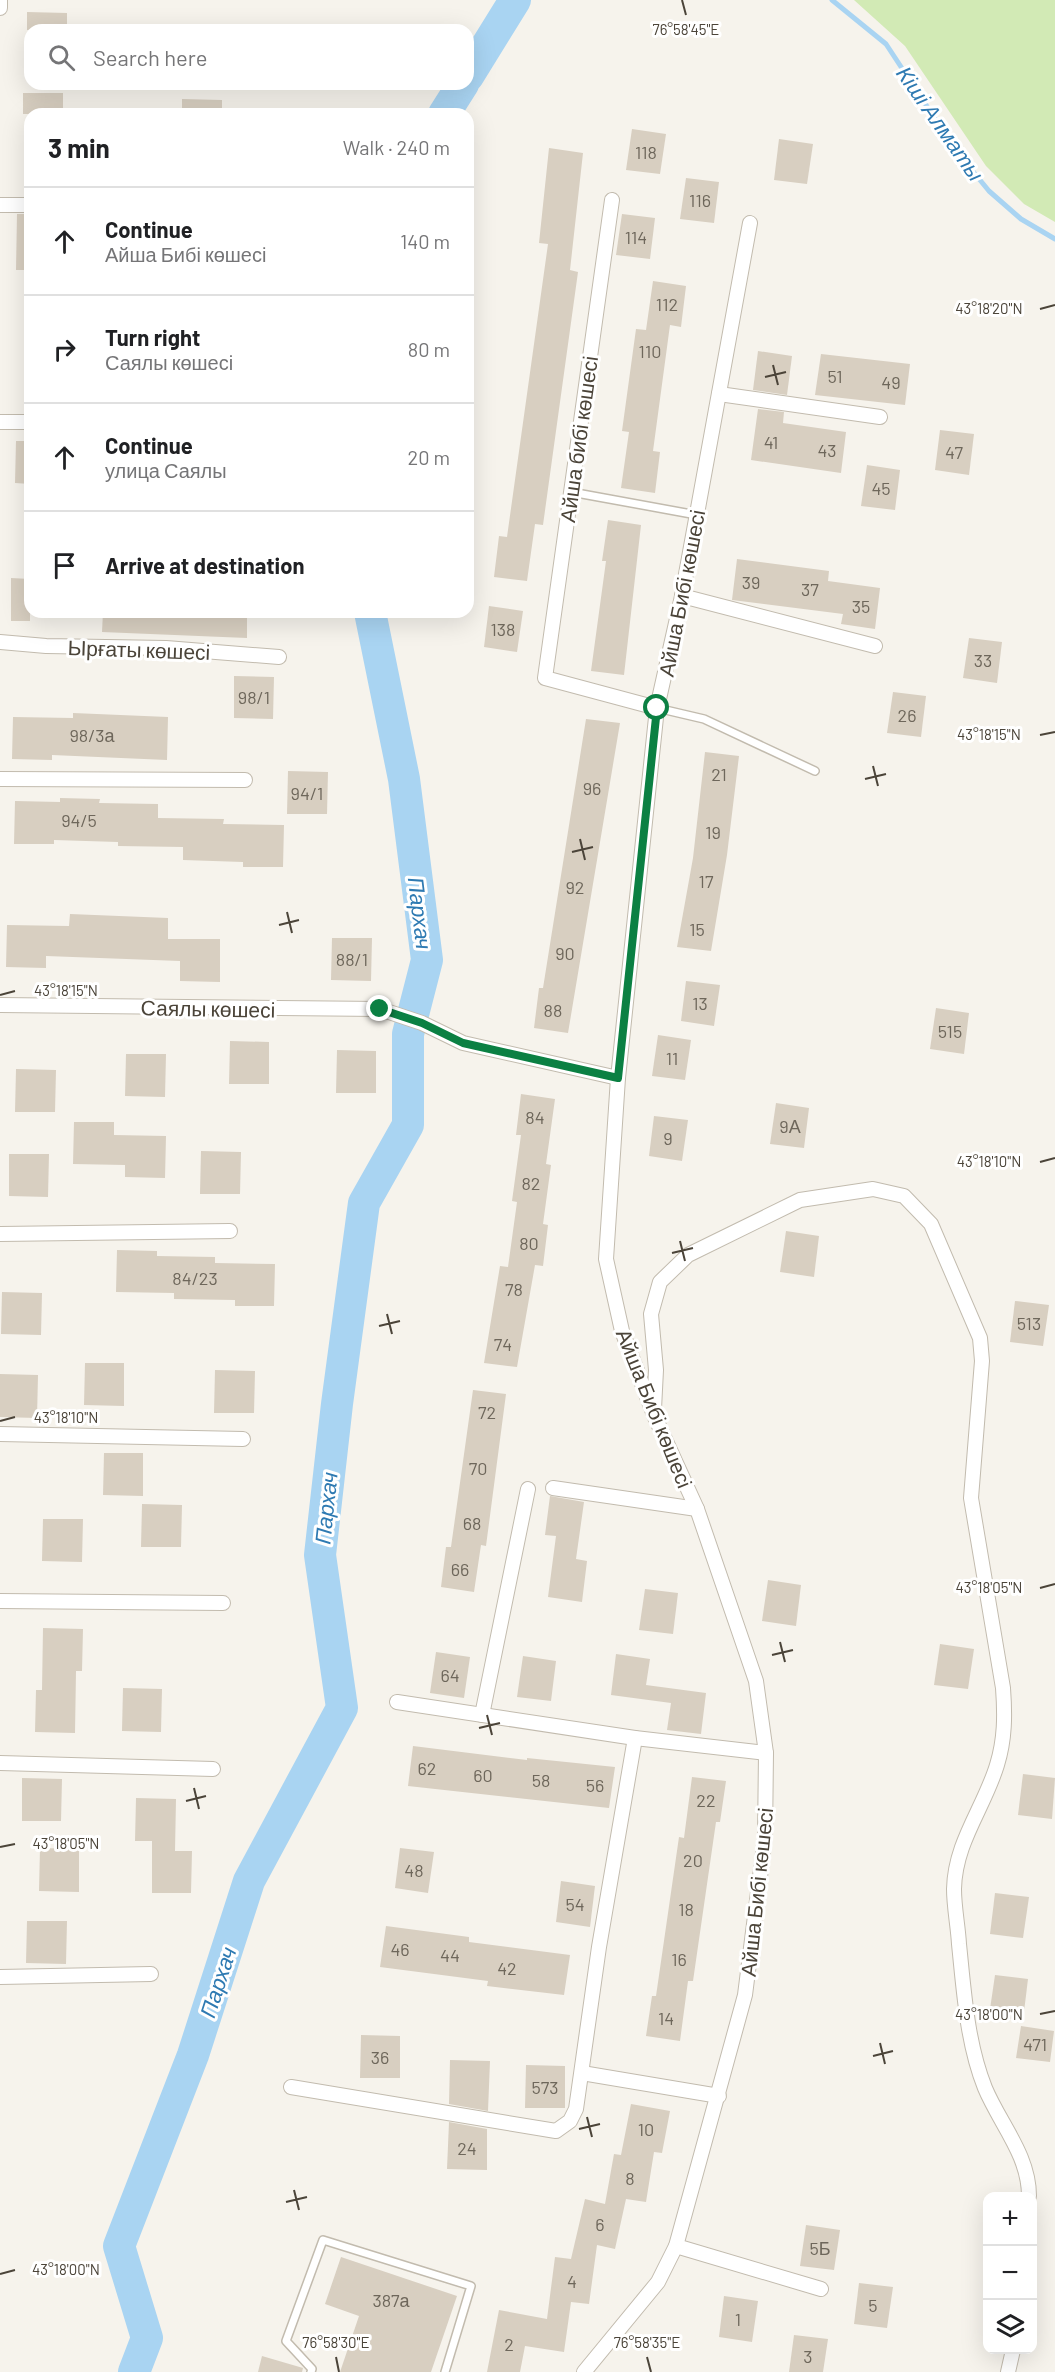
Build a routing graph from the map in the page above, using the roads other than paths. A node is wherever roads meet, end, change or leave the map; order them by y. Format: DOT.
graph roads {
  1 [pos="0,0"];
  2 [pos="0,8"];
  3 [pos="612,200"];
  4 [pos="0,205"];
  5 [pos="24,205"];
  6 [pos="750,223"];
  7 [pos="719,394"];
  8 [pos="880,417"];
  9 [pos="0,422"];
  10 [pos="24,422"];
  11 [pos="571,492"];
  12 [pos="697,515"];
  13 [pos="682,596"];
  14 [pos="0,642"];
  15 [pos="875,646"];
  16 [pos="279,657"];
  17 [pos="657,708"];
  18 [pos="815,771"];
  19 [pos="0,778"];
  20 [pos="245,780"];
  21 [pos="0,1005"];
  22 [pos="618,1078"];
  23 [pos="230,1231"];
  24 [pos="0,1234"];
  25 [pos="654,1415"];
  26 [pos="0,1434"];
  27 [pos="243,1439"];
  28 [pos="553,1488"];
  29 [pos="528,1490"];
  30 [pos="697,1509"];
  31 [pos="0,1601"];
  32 [pos="224,1603"];
  33 [pos="397,1702"];
  34 [pos="482,1715"];
  35 [pos="635,1738"];
  36 [pos="766,1753"];
  37 [pos="0,1763"];
  38 [pos="213,1769"];
  39 [pos="151,1974"];
  40 [pos="0,1977"];
  41 [pos="582,2073"];
  42 [pos="291,2086"];
  43 [pos="719,2096"];
  44 [pos="1028,2192"];
  45 [pos="676,2246"];
  46 [pos="821,2289"];
  47 [pos="1012,2354"];
  48 [pos="311,2372"];
  49 [pos="445,2372"];
  50 [pos="584,2372"];
  51 [pos="1008,2372"];
  1 -- 2 [label="street"];
  3 -- 11 [label="street, Айша бибі көшесі"];
  4 -- 5 [label="street"];
  6 -- 7 [label="street, Айша Бибі көшесі"];
  7 -- 8 [label="street"];
  7 -- 12 [label="street, Айша Бибі көшесі"];
  9 -- 10 [label="street"];
  11 -- 12 [label="lane"];
  11 -- 17 [label="street, Айша бибі көшесі"];
  12 -- 13 [label="street, Айша Бибі көшесі"];
  13 -- 15 [label="street"];
  13 -- 17 [label="street, Айша Бибі көшесі"];
  14 -- 16 [label="street, Ырғаты көшесі"];
  17 -- 18 [label="lane"];
  17 -- 22 [label="street, Айша Бибі көшесі"];
  19 -- 20 [label="street"];
  21 -- 22 [label="street, Саялы көшесі"];
  22 -- 25 [label="street, Айша Бибі көшесі"];
  23 -- 24 [label="street"];
  25 -- 30 [label="street, Айша Бибі көшесі"];
  25 -- 44 [label="street"];
  26 -- 27 [label="street"];
  28 -- 30 [label="street"];
  29 -- 34 [label="street"];
  30 -- 36 [label="street, Айша Бибі көшесі"];
  31 -- 32 [label="street"];
  33 -- 34 [label="street"];
  34 -- 35 [label="street"];
  35 -- 36 [label="street"];
  35 -- 41 [label="street"];
  36 -- 43 [label="street, Айша Бибі көшесі"];
  37 -- 38 [label="street"];
  39 -- 40 [label="street"];
  41 -- 42 [label="street"];
  41 -- 43 [label="street"];
  43 -- 45 [label="street, Айша Бибі көшесі"];
  45 -- 46 [label="street"];
  45 -- 50 [label="street, Айша Бибі көшесі"];
  47 -- 51 [label="street"];
  48 -- 49 [label="lane"];
}
